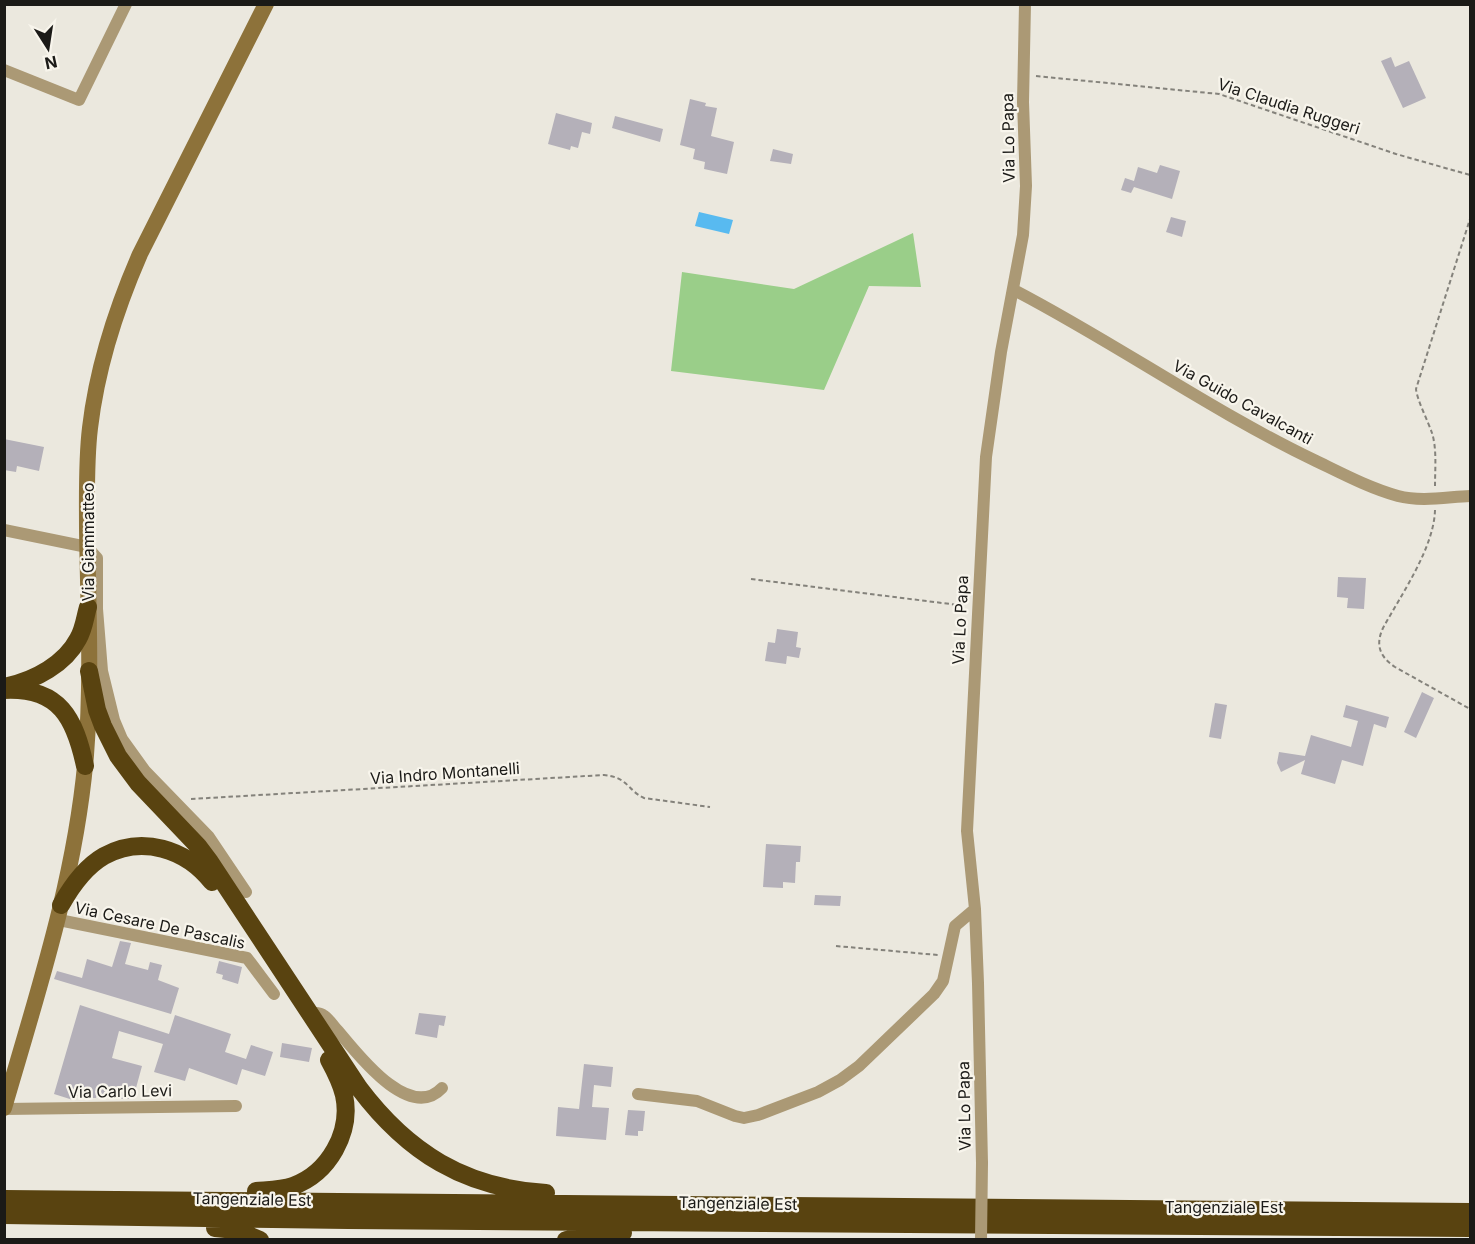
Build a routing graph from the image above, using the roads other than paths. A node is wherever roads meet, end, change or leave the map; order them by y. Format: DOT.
graph roads {
  1 [pos="126,4"];
  2 [pos="266,4"];
  3 [pos="1025,4"];
  4 [pos="4,70"];
  5 [pos="1014,290"];
  6 [pos="1470,496"];
  7 [pos="4,530"];
  8 [pos="87,546"];
  9 [pos="88,606"];
  10 [pos="89,670"];
  11 [pos="4,688"];
  12 [pos="85,766"];
  13 [pos="246,892"];
  14 [pos="975,909"];
  15 [pos="60,912"];
  16 [pos="274,994"];
  17 [pos="316,1014"];
  18 [pos="442,1088"];
  19 [pos="638,1094"];
  20 [pos="236,1106"];
  21 [pos="4,1108"];
  22 [pos="4,1199"];
  23 [pos="165,1200"];
  24 [pos="630,1205"];
  25 [pos="1470,1212"];
  26 [pos="4,1215"];
  27 [pos="112,1216"];
  28 [pos="778,1223"];
  29 [pos="1470,1228"];
  30 [pos="260,1239"];
  31 [pos="566,1239"];
  32 [pos="981,1239"];
  1 -- 4 [label="street"];
  2 -- 8 [label="street, Via Giammatteo"];
  3 -- 5 [label="street, Via Lo Papa"];
  5 -- 6 [label="street, Via Guido Cavalcanti"];
  5 -- 14 [label="street, Via Lo Papa"];
  7 -- 8 [label="street"];
  8 -- 9 [label="street, Via Giammatteo"];
  8 -- 13 [label="street"];
  9 -- 10 [label="street, Via Giammatteo"];
  9 -- 11 [label="highway"];
  10 -- 12 [label="street, Via Giammatteo"];
  10 -- 17 [label="highway"];
  11 -- 12 [label="highway"];
  12 -- 15 [label="street, Via Giammatteo"];
  14 -- 19 [label="street"];
  14 -- 32 [label="street, Via Lo Papa, bridge"];
  15 -- 16 [label="street, Via Cesare De Pascalis"];
  15 -- 21 [label="street, Via Giammatteo"];
  15 -- 23 [label="highway"];
  17 -- 18 [label="street"];
  17 -- 24 [label="highway"];
  20 -- 21 [label="street, Via Carlo Levi"];
  22 -- 23 [label="highway, Tangenziale Est"];
  23 -- 24 [label="highway, Tangenziale Est"];
  24 -- 25 [label="highway, Tangenziale Est"];
  26 -- 27 [label="highway, Tangenziale Est"];
  27 -- 28 [label="highway, Tangenziale Est"];
  27 -- 30 [label="highway"];
  28 -- 29 [label="highway, Tangenziale Est"];
  28 -- 31 [label="highway"];
}
